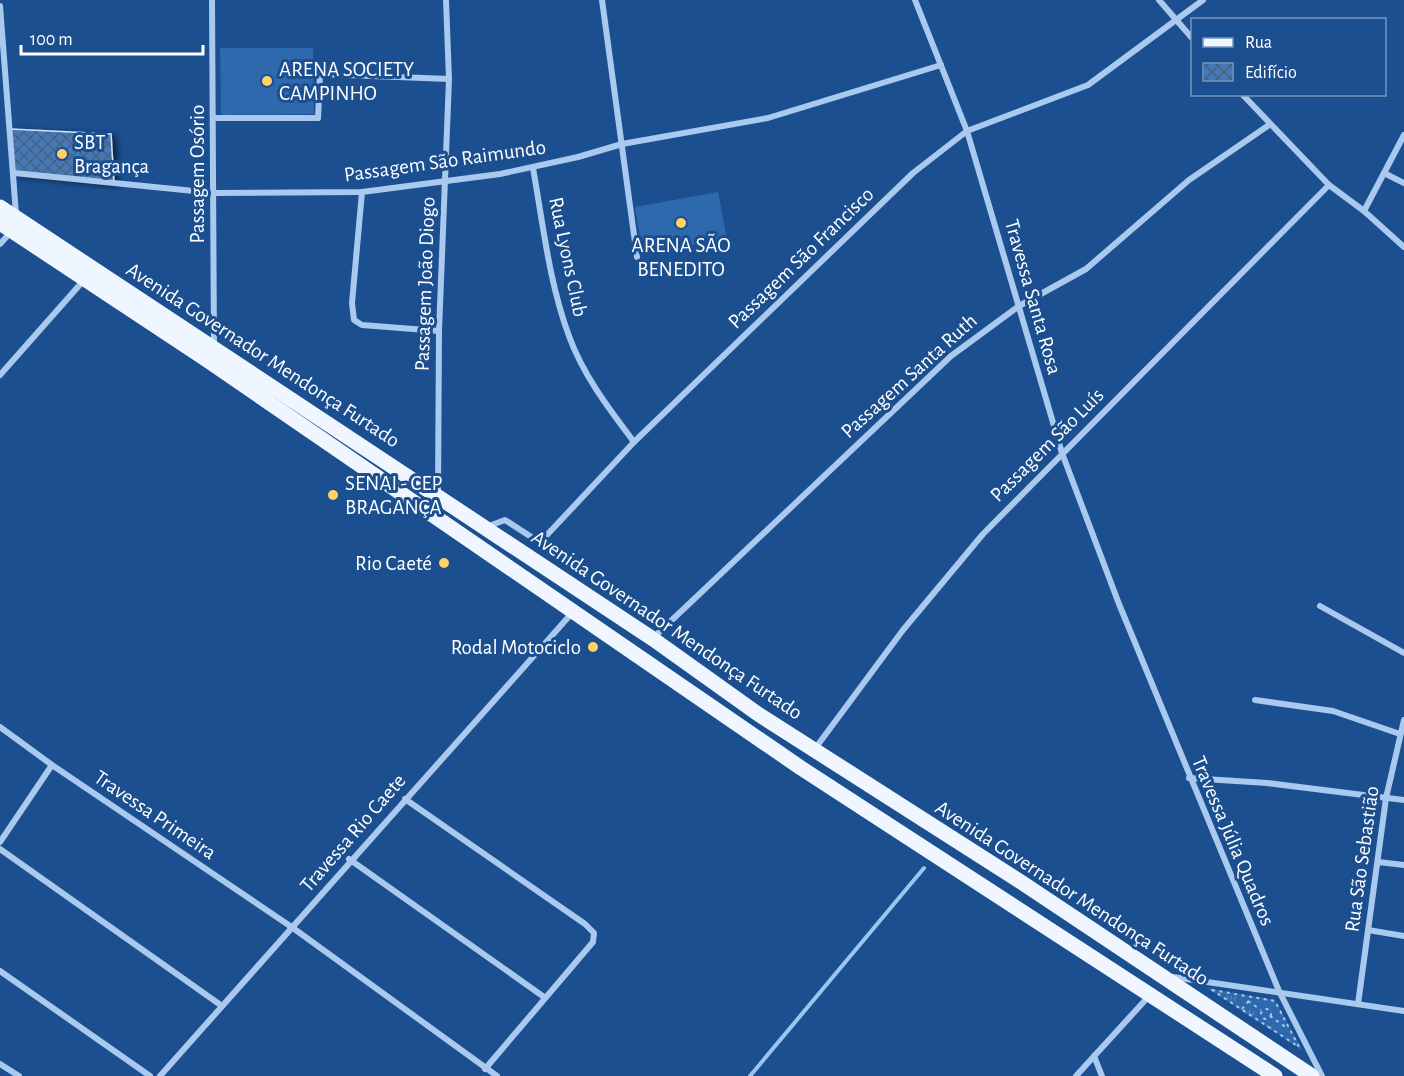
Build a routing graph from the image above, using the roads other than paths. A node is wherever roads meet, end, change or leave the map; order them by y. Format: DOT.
graph roads {
  1 [pos="212,0"];
  2 [pos="446,0"];
  3 [pos="602,0"];
  4 [pos="915,0"];
  5 [pos="1159,0"];
  6 [pos="1203,0"];
  7 [pos="0,6"];
  8 [pos="1176,19"];
  9 [pos="1191,37"];
  10 [pos="941,65"];
  11 [pos="449,79"];
  12 [pos="1244,96"];
  13 [pos="214,118"];
  14 [pos="1269,125"];
  15 [pos="967,131"];
  16 [pos="1404,135"];
  17 [pos="622,144"];
  18 [pos="533,168"];
  19 [pos="14,173"];
  20 [pos="1384,173"];
  21 [pos="444,180"];
  22 [pos="1404,183"];
  23 [pos="1329,186"];
  24 [pos="362,192"];
  25 [pos="214,193"];
  26 [pos="0,207"];
  27 [pos="1364,211"];
  28 [pos="10,224"];
  29 [pos="0,244"];
  30 [pos="1404,247"];
  31 [pos="637,257"];
  32 [pos="85,279"];
  33 [pos="1019,306"];
  34 [pos="439,331"];
  35 [pos="214,348"];
  36 [pos="0,375"];
  37 [pos="634,442"];
  38 [pos="1062,453"];
  39 [pos="438,496"];
  40 [pos="485,528"];
  41 [pos="1119,604"];
  42 [pos="1320,606"];
  43 [pos="572,613"];
  44 [pos="653,639"];
  45 [pos="1404,653"];
  46 [pos="1255,700"];
  47 [pos="1404,720"];
  48 [pos="0,727"];
  49 [pos="1400,734"];
  50 [pos="814,750"];
  51 [pos="52,765"];
  52 [pos="1189,778"];
  53 [pos="1386,798"];
  54 [pos="405,799"];
  55 [pos="1404,800"];
  56 [pos="0,842"];
  57 [pos="0,849"];
  58 [pos="350,859"];
  59 [pos="1378,862"];
  60 [pos="1404,865"];
  61 [pos="293,928"];
  62 [pos="1368,930"];
  63 [pos="1404,936"];
  64 [pos="0,971"];
  65 [pos="1163,976"];
  66 [pos="1279,991"];
  67 [pos="1151,993"];
  68 [pos="544,997"];
  69 [pos="1358,1004"];
  70 [pos="222,1005"];
  71 [pos="1404,1011"];
  72 [pos="1094,1056"];
  73 [pos="0,1064"];
  74 [pos="485,1068"];
  75 [pos="20,1076"];
  76 [pos="150,1076"];
  77 [pos="160,1076"];
  78 [pos="497,1076"];
  79 [pos="1076,1076"];
  80 [pos="1102,1076"];
  81 [pos="1275,1076"];
  82 [pos="1312,1076"];
  83 [pos="1322,1076"];
  1 -- 13 [label="street, Passagem Osório"];
  2 -- 11 [label="street, Passagem João Diogo"];
  3 -- 17 [label="street"];
  4 -- 10 [label="street, Travessa Santa Rosa"];
  5 -- 8 [label="street"];
  6 -- 8 [label="street, Passagem São Francisco"];
  7 -- 19 [label="street"];
  8 -- 9 [label="street"];
  8 -- 15 [label="street, Passagem São Francisco"];
  10 -- 15 [label="street, Travessa Santa Rosa"];
  10 -- 17 [label="street, Passagem São Raimundo"];
  11 -- 13 [label="street"];
  11 -- 21 [label="street, Passagem João Diogo"];
  12 -- 14 [label="street"];
  13 -- 25 [label="street, Passagem Osório"];
  14 -- 23 [label="street"];
  14 -- 33 [label="street, Passagem Santa Ruth"];
  15 -- 33 [label="street, Travessa Santa Rosa"];
  15 -- 37 [label="street, Passagem São Francisco"];
  16 -- 20 [label="street"];
  17 -- 18 [label="street, Passagem São Raimundo"];
  17 -- 31 [label="street"];
  18 -- 21 [label="street, Passagem São Raimundo"];
  18 -- 37 [label="street, Rua Lyons Club"];
  19 -- 25 [label="street, Passagem São Raimundo"];
  19 -- 28 [label="street"];
  20 -- 22 [label="street"];
  20 -- 27 [label="street"];
  21 -- 24 [label="street, Passagem São Raimundo"];
  21 -- 34 [label="street, Passagem João Diogo"];
  23 -- 27 [label="street"];
  23 -- 38 [label="street, Passagem São Luís"];
  24 -- 25 [label="street, Passagem São Raimundo"];
  24 -- 34 [label="street"];
  25 -- 35 [label="street, Passagem Osório"];
  26 -- 28 [label="main road, Avenida Governador Mendonça Furtado"];
  27 -- 30 [label="street"];
  28 -- 29 [label="street"];
  28 -- 32 [label="main road, Avenida Governador Mendonça Furtado"];
  28 -- 35 [label="main road, Avenida Governador Mendonça Furtado"];
  32 -- 36 [label="street"];
  32 -- 43 [label="main road, Avenida Governador Mendonça Furtado"];
  33 -- 38 [label="street, Travessa Santa Rosa"];
  33 -- 44 [label="street, Passagem Santa Ruth"];
  34 -- 39 [label="street, Passagem João Diogo"];
  35 -- 39 [label="main road, Avenida Governador Mendonça Furtado"];
  37 -- 40 [label="street, Passagem São Francisco"];
  38 -- 41 [label="street, Travessa Santa Rosa"];
  38 -- 50 [label="street, Passagem São Luís"];
  39 -- 40 [label="main road, Avenida Governador Mendonça Furtado"];
  40 -- 44 [label="main road, Avenida Governador Mendonça Furtado"];
  41 -- 52 [label="street, Travessa Júlia Quadros"];
  42 -- 45 [label="street"];
  43 -- 54 [label="street, Travessa Rio Caete"];
  43 -- 67 [label="main road, Avenida Governador Mendonça Furtado"];
  44 -- 50 [label="main road, Avenida Governador Mendonça Furtado"];
  46 -- 49 [label="street"];
  47 -- 49 [label="street, Rua São Sebastião"];
  48 -- 51 [label="street, Travessa Primeira"];
  49 -- 53 [label="street, Rua São Sebastião"];
  50 -- 65 [label="main road, Avenida Governador Mendonça Furtado"];
  51 -- 56 [label="street"];
  51 -- 61 [label="street, Travessa Primeira"];
  52 -- 53 [label="street"];
  52 -- 66 [label="street, Travessa Júlia Quadros"];
  53 -- 55 [label="street"];
  53 -- 59 [label="street, Rua São Sebastião"];
  54 -- 58 [label="street, Travessa Rio Caete"];
  54 -- 68 [label="street"];
  57 -- 70 [label="street"];
  58 -- 61 [label="street, Travessa Rio Caete"];
  58 -- 68 [label="street"];
  59 -- 60 [label="street"];
  59 -- 62 [label="street, Rua São Sebastião"];
  61 -- 70 [label="street, Travessa Rio Caete"];
  61 -- 74 [label="street, Travessa Primeira"];
  62 -- 63 [label="street"];
  62 -- 69 [label="street, Rua São Sebastião"];
  64 -- 76 [label="street"];
  65 -- 66 [label="street"];
  65 -- 82 [label="main road, Avenida Governador Mendonça Furtado"];
  66 -- 69 [label="street"];
  66 -- 83 [label="street, Travessa Júlia Quadros"];
  67 -- 72 [label="street"];
  67 -- 81 [label="main road, Avenida Governador Mendonça Furtado"];
  68 -- 74 [label="street"];
  69 -- 71 [label="street"];
  70 -- 77 [label="street, Travessa Rio Caete"];
  72 -- 79 [label="street"];
  72 -- 80 [label="street"];
  73 -- 75 [label="street"];
  74 -- 78 [label="street, Travessa Primeira"];
}
